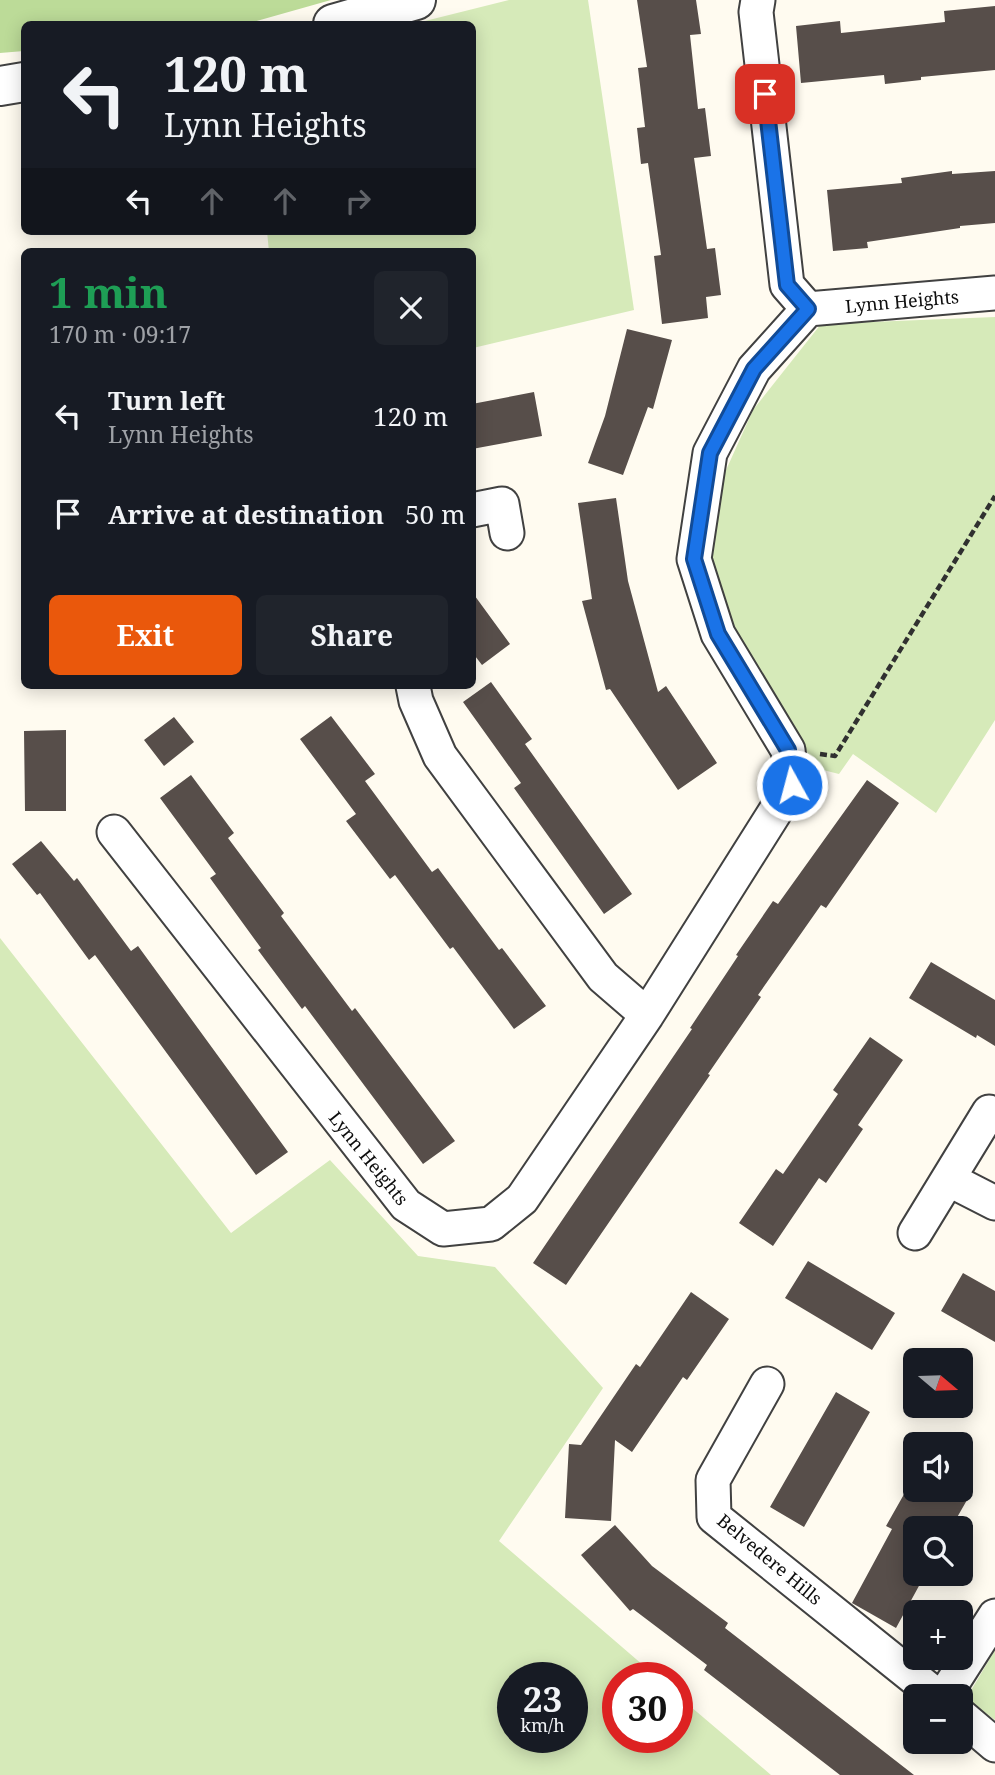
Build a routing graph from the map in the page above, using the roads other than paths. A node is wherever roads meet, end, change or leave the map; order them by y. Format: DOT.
graph roads {
  1 [pos="416,0"];
  2 [pos="758,0"];
  3 [pos="343,21"];
  4 [pos="21,82"];
  5 [pos="0,86"];
  6 [pos="995,293"];
  7 [pos="808,309"];
  8 [pos="476,509"];
  9 [pos="508,533"];
  10 [pos="414,689"];
  11 [pos="114,832"];
  12 [pos="647,1015"];
  13 [pos="989,1112"];
  14 [pos="948,1179"];
  15 [pos="995,1203"];
  16 [pos="915,1233"];
  17 [pos="767,1384"];
  18 [pos="995,1616"];
  19 [pos="922,1684"];
  20 [pos="952,1684"];
  21 [pos="973,1726"];
  22 [pos="995,1745"];
  1 -- 3 [label="street"];
  2 -- 7 [label="street"];
  4 -- 5 [label="street"];
  6 -- 7 [label="street, Lynn Heights"];
  7 -- 12 [label="street, Lynn Heights"];
  8 -- 9 [label="street"];
  10 -- 12 [label="street"];
  11 -- 12 [label="street, Lynn Heights"];
  13 -- 14 [label="street"];
  14 -- 15 [label="street"];
  14 -- 16 [label="street"];
  17 -- 19 [label="street, Belvedere Hills"];
  18 -- 20 [label="street"];
  21 -- 22 [label="street"];
}
